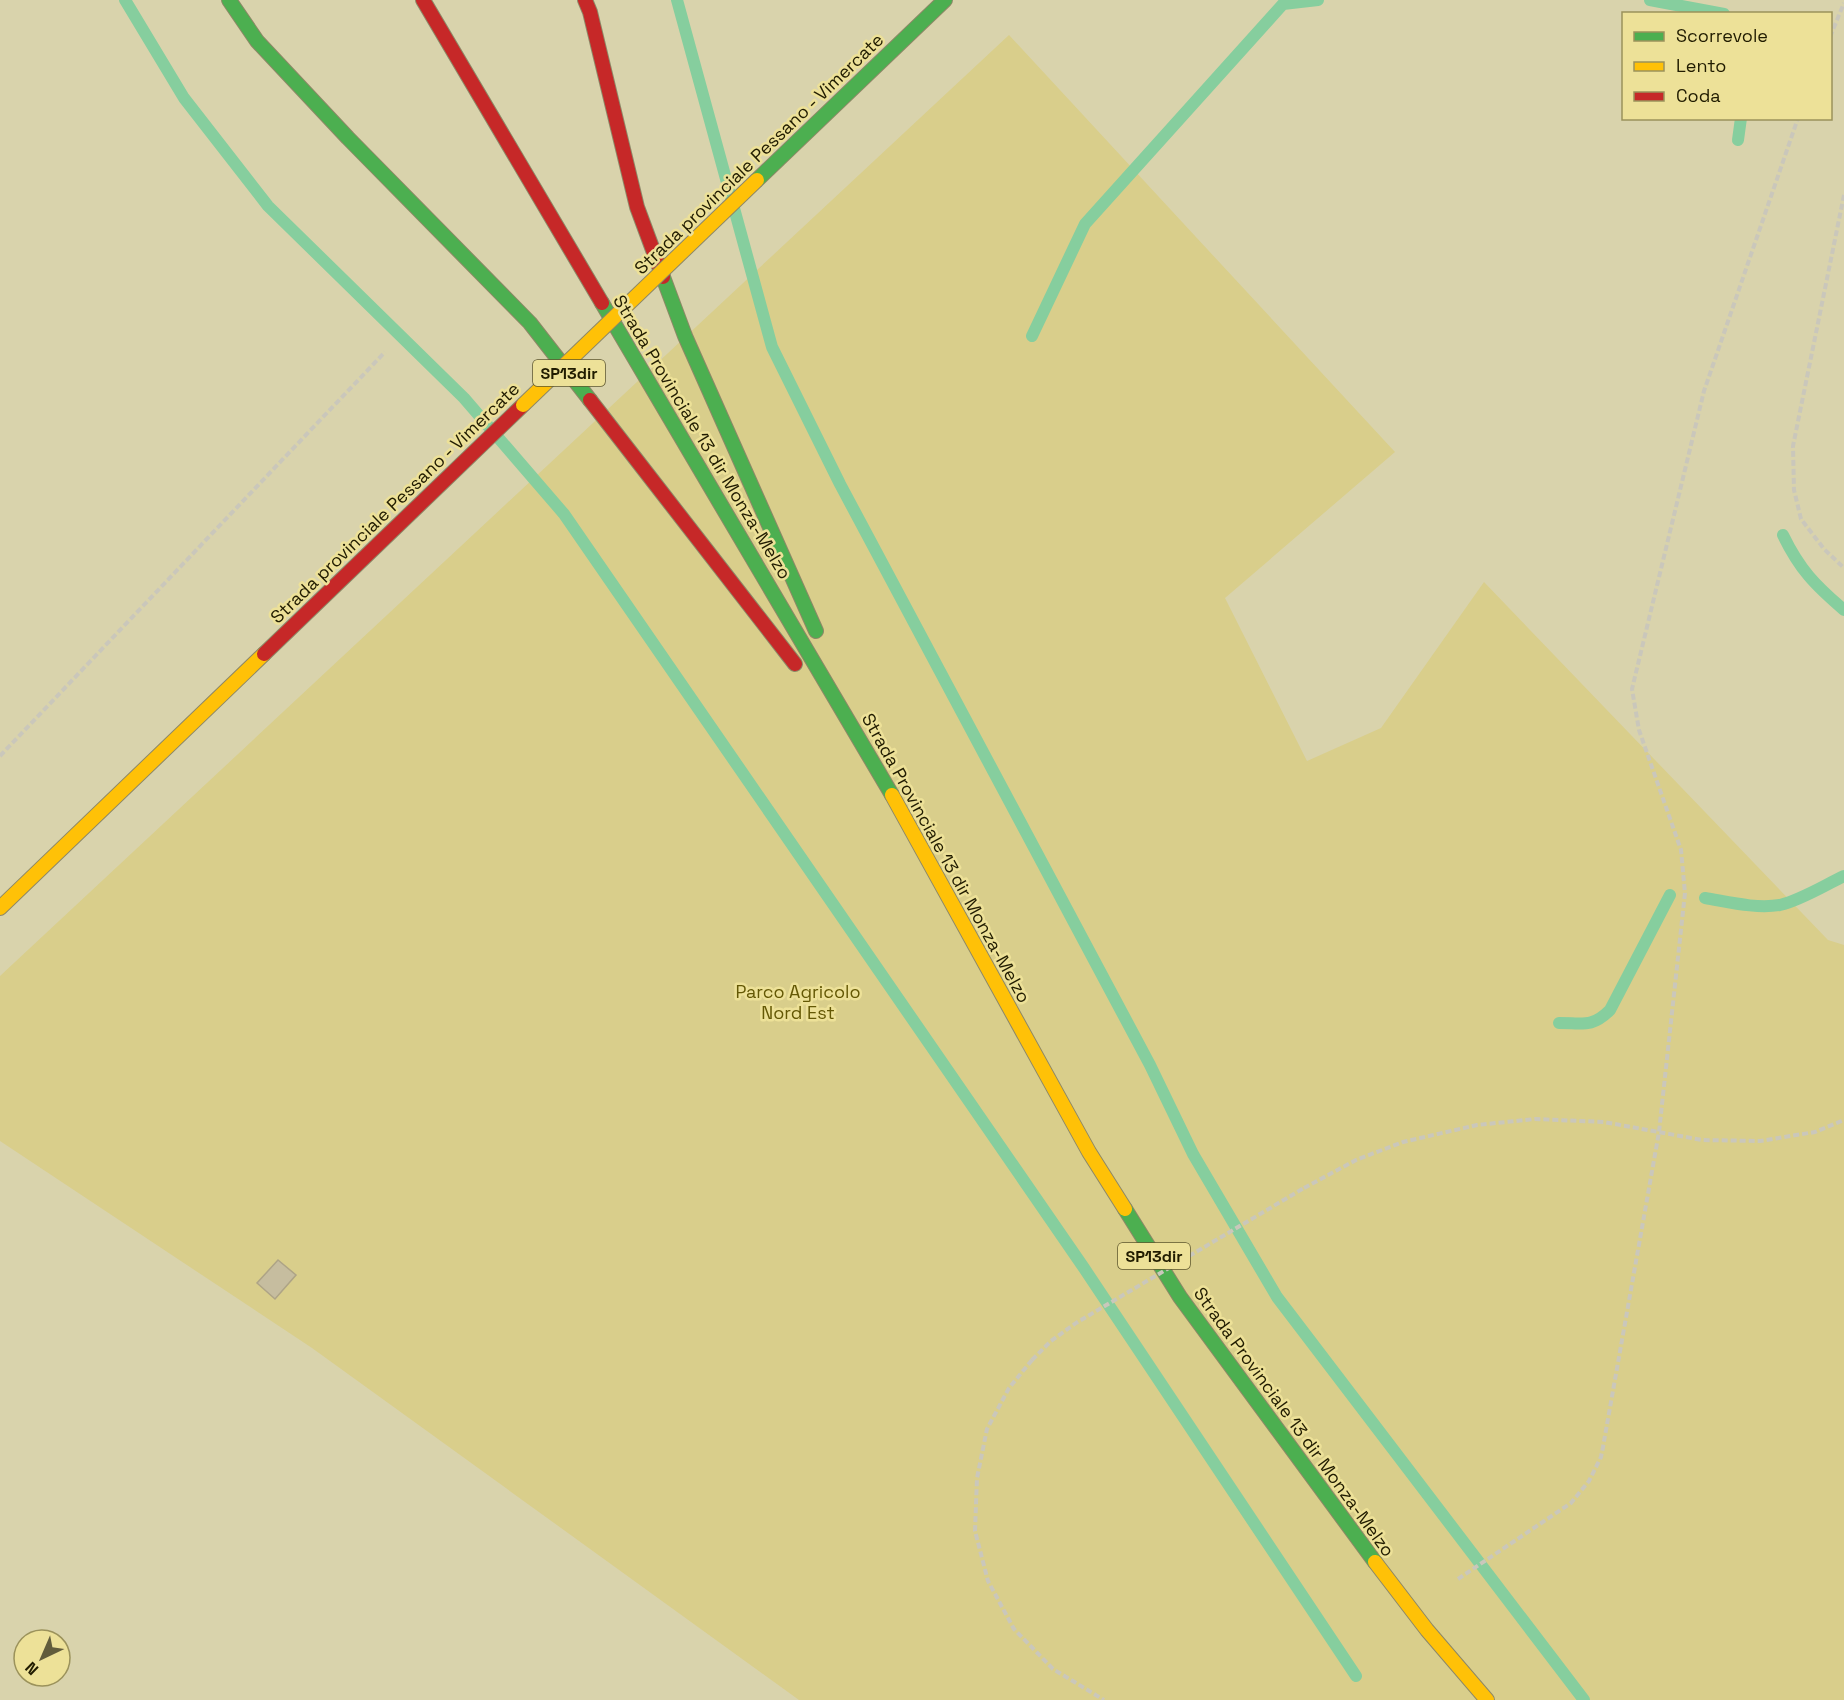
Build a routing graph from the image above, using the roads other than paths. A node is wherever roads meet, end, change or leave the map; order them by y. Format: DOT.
graph roads {
  1 [pos="230,0"];
  2 [pos="423,0"];
  3 [pos="585,0"];
  4 [pos="945,0"];
  5 [pos="821,641"];
  6 [pos="831,663"];
  7 [pos="879,772"];
  8 [pos="0,908"];
  9 [pos="1487,1700"];
  1 -- 7 [label="main road, SP13dir"];
  2 -- 7 [label="main road, Strada Provinciale 13 dir Monza-Melzo / SP13dir"];
  3 -- 5 [label="main road"];
  4 -- 8 [label="main road, Strada provinciale Pessano - Vimercate, bridge"];
  6 -- 7 [label="main road, SP13dir"];
  7 -- 9 [label="main road, Strada Provinciale 13 dir Monza-Melzo / SP13dir"];
}
